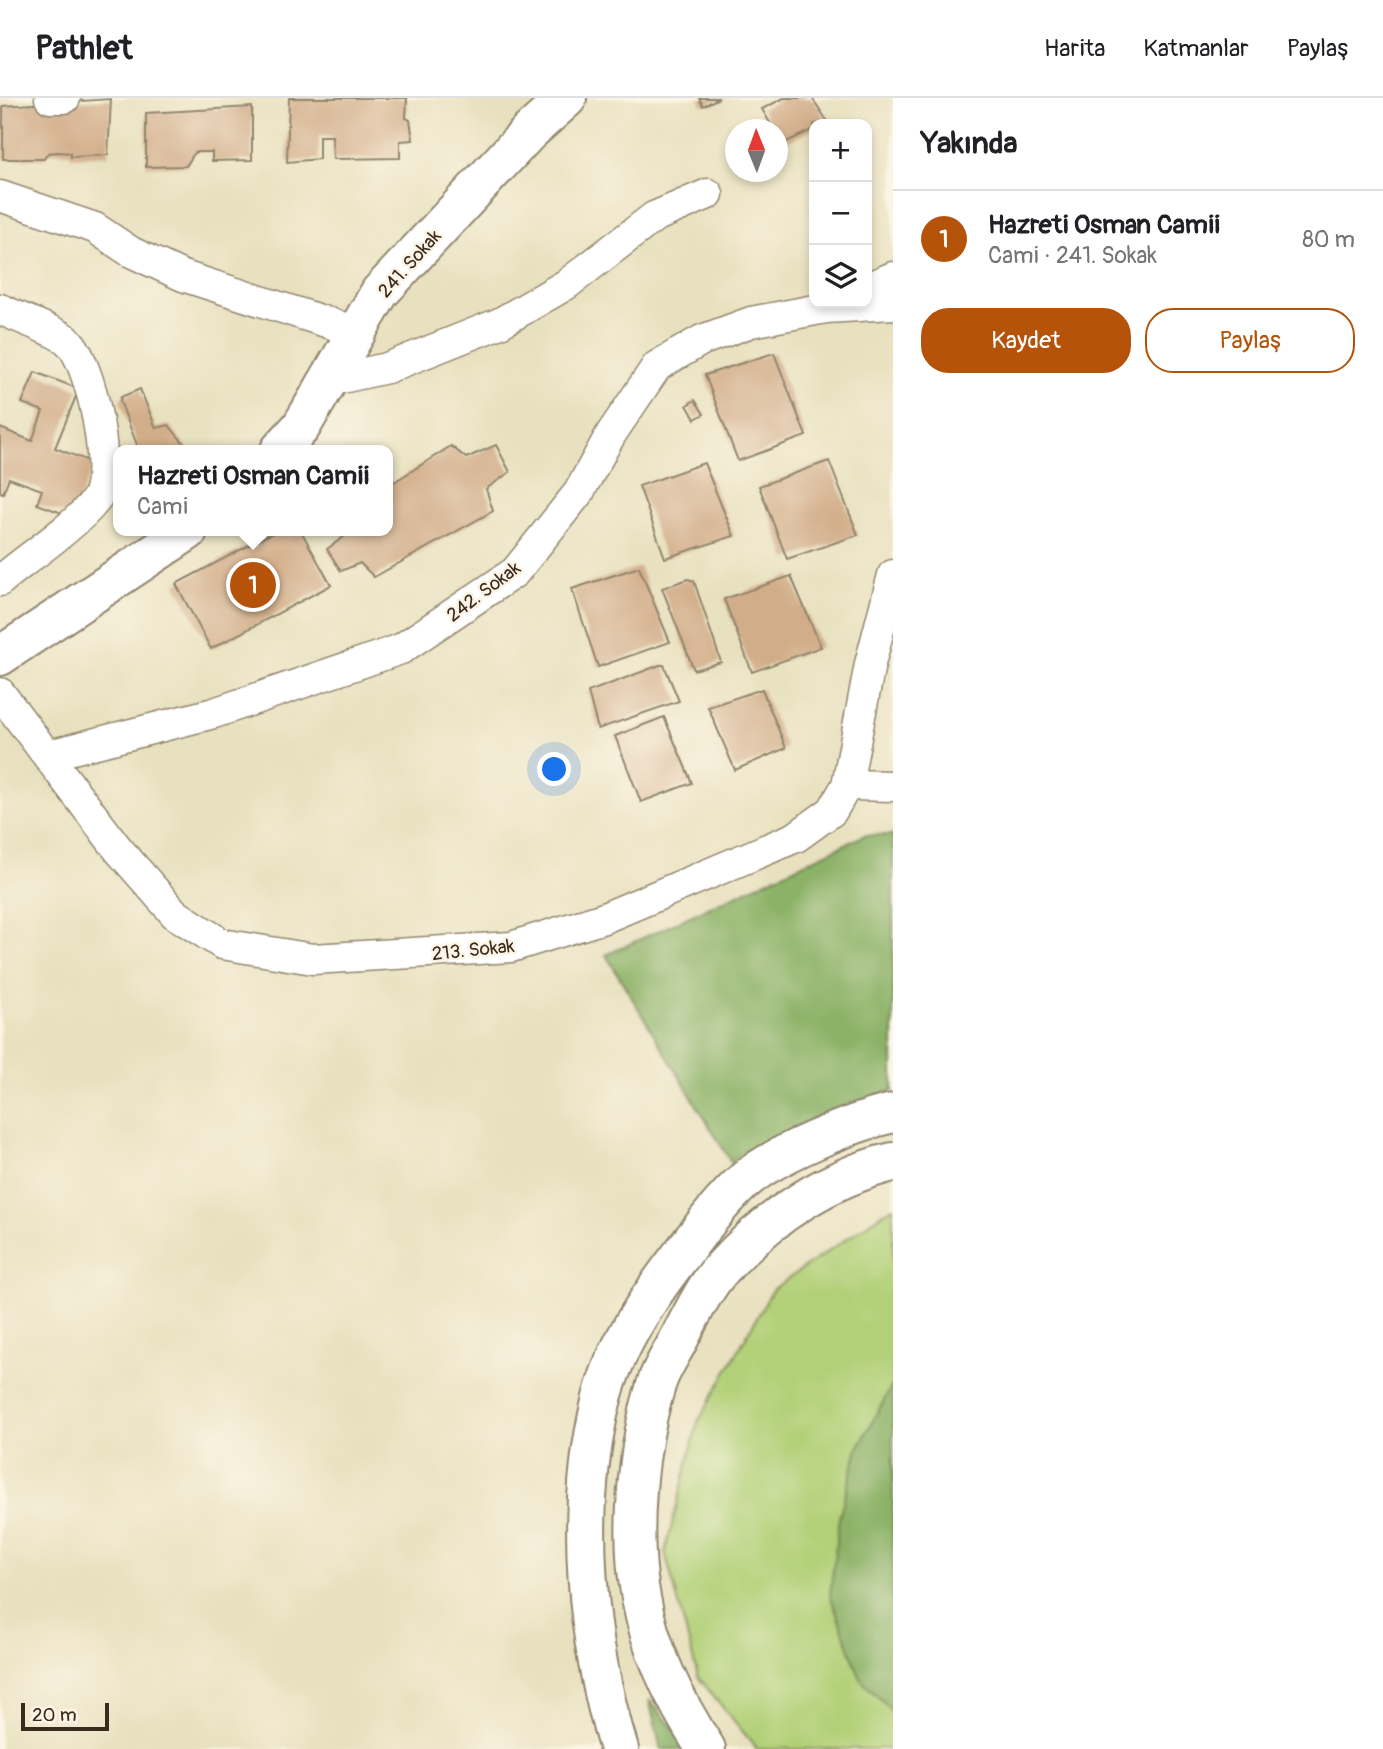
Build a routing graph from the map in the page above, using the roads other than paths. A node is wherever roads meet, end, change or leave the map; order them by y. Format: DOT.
graph roads {
  1 [pos="50,98"];
  2 [pos="65,98"];
  3 [pos="567,98"];
  4 [pos="708,194"];
  5 [pos="0,195"];
  6 [pos="893,277"];
  7 [pos="872,286"];
  8 [pos="872,304"];
  9 [pos="893,304"];
  10 [pos="818,308"];
  11 [pos="0,309"];
  12 [pos="357,332"];
  13 [pos="328,381"];
  14 [pos="285,445"];
  15 [pos="180,536"];
  16 [pos="893,575"];
  17 [pos="0,580"];
  18 [pos="0,656"];
  19 [pos="0,693"];
  20 [pos="50,755"];
  21 [pos="847,786"];
  22 [pos="893,786"];
  23 [pos="893,1113"];
  24 [pos="893,1162"];
  25 [pos="619,1749"];
  26 [pos="706,1749"];
  1 -- 2 [label="street"];
  3 -- 12 [label="main road, 241. Sokak"];
  4 -- 13 [label="street"];
  5 -- 12 [label="street"];
  6 -- 7 [label="street"];
  8 -- 9 [label="street, 242. Sokak"];
  10 -- 20 [label="street, 242. Sokak"];
  11 -- 17 [label="street"];
  12 -- 13 [label="main road, 241. Sokak"];
  13 -- 14 [label="main road, 241. Sokak"];
  15 -- 18 [label="main road"];
  16 -- 21 [label="street, 213. Sokak"];
  19 -- 20 [label="street, 213. Sokak"];
  20 -- 21 [label="street, 213. Sokak"];
  21 -- 22 [label="street"];
  23 -- 25 [label="main road"];
  24 -- 26 [label="main road"];
}
